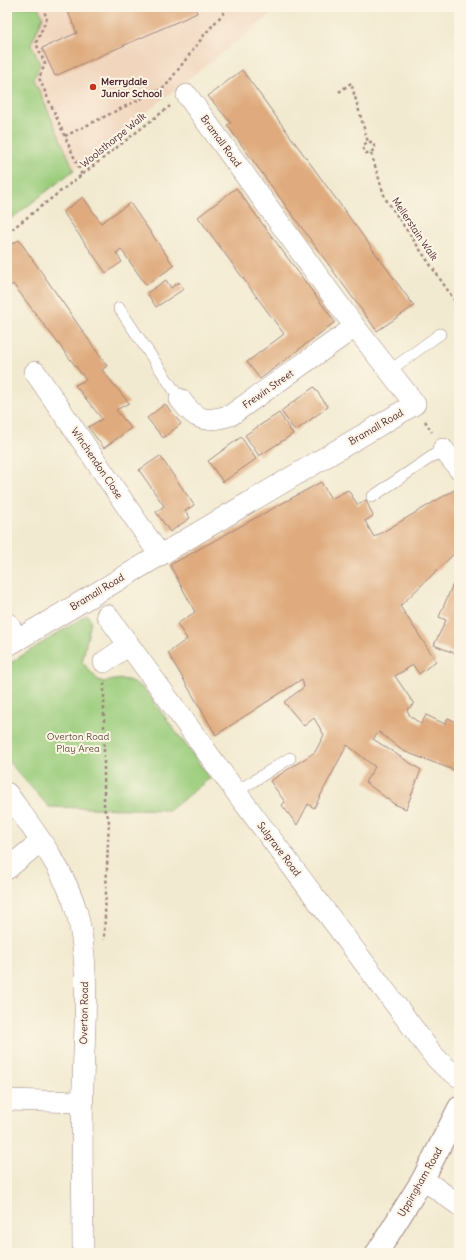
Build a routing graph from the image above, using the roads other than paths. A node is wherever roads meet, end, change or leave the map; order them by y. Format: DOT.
graph roads {
  1 [pos="187,95"];
  2 [pos="118,308"];
  3 [pos="355,327"];
  4 [pos="440,334"];
  5 [pos="389,371"];
  6 [pos="35,372"];
  7 [pos="180,399"];
  8 [pos="443,449"];
  9 [pos="459,469"];
  10 [pos="372,497"];
  11 [pos="159,554"];
  12 [pos="107,615"];
  13 [pos="11,636"];
  14 [pos="129,645"];
  15 [pos="104,662"];
  16 [pos="290,758"];
  17 [pos="236,792"];
  18 [pos="7,793"];
  19 [pos="41,841"];
  20 [pos="7,869"];
  21 [pos="459,1077"];
  22 [pos="7,1100"];
  23 [pos="82,1102"];
  24 [pos="459,1108"];
  25 [pos="423,1179"];
  26 [pos="459,1205"];
  27 [pos="83,1253"];
  28 [pos="377,1253"];
  1 -- 3 [label="street, Bramall Road"];
  2 -- 7 [label="lane"];
  3 -- 5 [label="street, Bramall Road"];
  3 -- 7 [label="street, Frewin Street"];
  4 -- 5 [label="lane"];
  5 -- 11 [label="street, Bramall Road"];
  6 -- 11 [label="street, Winchendon Close"];
  8 -- 9 [label="street"];
  8 -- 10 [label="lane"];
  11 -- 13 [label="street, Bramall Road"];
  12 -- 14 [label="street, Sulgrave Road"];
  14 -- 15 [label="street"];
  14 -- 17 [label="street, Sulgrave Road"];
  16 -- 17 [label="lane"];
  17 -- 21 [label="street, Sulgrave Road"];
  18 -- 19 [label="street, Overton Road"];
  19 -- 20 [label="street"];
  19 -- 23 [label="street, Overton Road"];
  22 -- 23 [label="street"];
  23 -- 27 [label="street, Overton Road"];
  24 -- 25 [label="main road, Uppingham Road"];
  25 -- 26 [label="street"];
  25 -- 28 [label="main road, Uppingham Road"];
}
